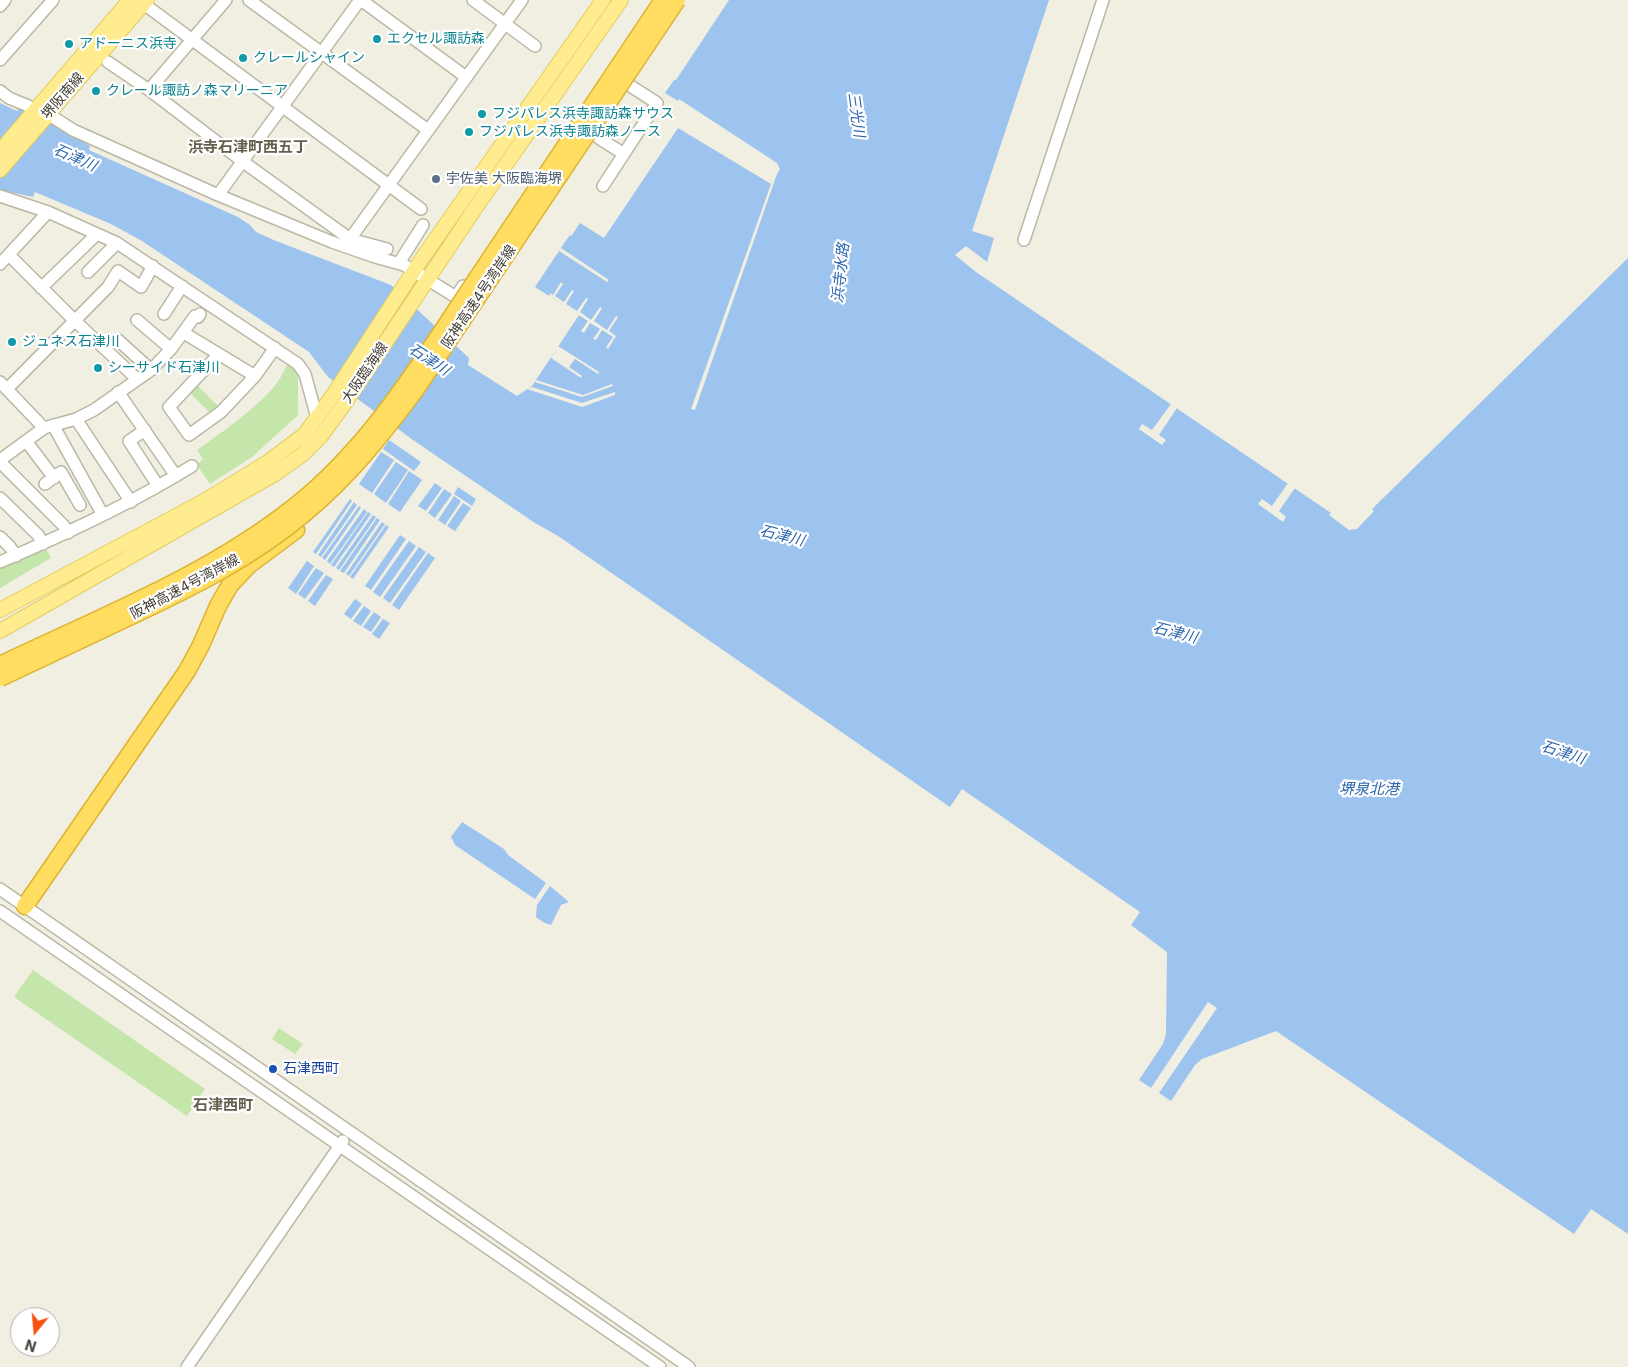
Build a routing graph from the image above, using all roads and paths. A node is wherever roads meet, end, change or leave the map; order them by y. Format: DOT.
graph roads {
  1 [pos="5,0"];
  2 [pos="53,0"];
  3 [pos="226,0"];
  4 [pos="249,0"];
  5 [pos="360,0"];
  6 [pos="473,0"];
  7 [pos="522,0"];
  8 [pos="603,0"];
  9 [pos="621,0"];
  10 [pos="663,0"];
  11 [pos="677,0"];
  12 [pos="1103,0"];
  13 [pos="140,1"];
  14 [pos="0,6"];
  15 [pos="505,24"];
  16 [pos="193,40"];
  17 [pos="535,46"];
  18 [pos="321,53"];
  19 [pos="0,60"];
  20 [pos="108,62"];
  21 [pos="466,77"];
  22 [pos="149,90"];
  23 [pos="0,91"];
  24 [pos="282,106"];
  25 [pos="41,113"];
  26 [pos="574,122"];
  27 [pos="428,130"];
  28 [pos="0,151"];
  29 [pos="624,154"];
  30 [pos="242,161"];
  31 [pos="0,170"];
  32 [pos="388,184"];
  33 [pos="603,186"];
  34 [pos="218,195"];
  35 [pos="0,196"];
  36 [pos="421,209"];
  37 [pos="48,212"];
  38 [pos="423,226"];
  39 [pos="97,234"];
  40 [pos="350,239"];
  41 [pos="1024,240"];
  42 [pos="117,243"];
  43 [pos="387,249"];
  44 [pos="9,255"];
  45 [pos="399,263"];
  46 [pos="0,264"];
  47 [pos="153,266"];
  48 [pos="414,271"];
  49 [pos="88,272"];
  50 [pos="427,280"];
  51 [pos="182,286"];
  52 [pos="41,288"];
  53 [pos="164,314"];
  54 [pos="200,314"];
  55 [pos="74,320"];
  56 [pos="138,320"];
  57 [pos="184,333"];
  58 [pos="118,340"];
  59 [pos="275,348"];
  60 [pos="172,349"];
  61 [pos="219,354"];
  62 [pos="151,370"];
  63 [pos="255,376"];
  64 [pos="137,379"];
  65 [pos="4,386"];
  66 [pos="118,392"];
  67 [pos="317,418"];
  68 [pos="76,420"];
  69 [pos="48,427"];
  70 [pos="387,428"];
  71 [pos="145,430"];
  72 [pos="26,441"];
  73 [pos="1,458"];
  74 [pos="192,466"];
  75 [pos="176,476"];
  76 [pos="158,486"];
  77 [pos="0,498"];
  78 [pos="131,502"];
  79 [pos="80,505"];
  80 [pos="103,515"];
  81 [pos="68,533"];
  82 [pos="0,537"];
  83 [pos="43,544"];
  84 [pos="16,556"];
  85 [pos="0,562"];
  86 [pos="0,610"];
  87 [pos="0,631"];
  88 [pos="0,663"];
  89 [pos="0,678"];
  90 [pos="0,889"];
  91 [pos="25,906"];
  92 [pos="0,911"];
  93 [pos="14,921"];
  94 [pos="350,1131"];
  95 [pos="340,1145"];
  96 [pos="188,1367"];
  97 [pos="660,1367"];
  98 [pos="689,1367"];
  1 -- 14 [label="street"];
  2 -- 19 [label="street"];
  3 -- 16 [label="street"];
  4 -- 18 [label="street"];
  5 -- 18 [label="street"];
  5 -- 21 [label="street"];
  6 -- 15 [label="street"];
  7 -- 15 [label="street"];
  8 -- 48 [label="main road, 大阪臨海線"];
  9 -- 50 [label="main road, 大阪臨海線"];
  10 -- 88 [label="highway, 阪神高速4号湾岸線, bridge"];
  11 -- 70 [label="highway, 阪神高速4号湾岸線, bridge"];
  12 -- 41 [label="street"];
  13 -- 16 [label="street"];
  13 -- 25 [label="main road, 堺阪南線"];
  15 -- 17 [label="street"];
  15 -- 21 [label="street"];
  16 -- 22 [label="street"];
  16 -- 24 [label="street"];
  18 -- 24 [label="street"];
  18 -- 27 [label="street"];
  20 -- 22 [label="street"];
  21 -- 27 [label="street"];
  22 -- 30 [label="street"];
  23 -- 25 [label="street"];
  24 -- 30 [label="street"];
  24 -- 32 [label="street"];
  25 -- 28 [label="main road, 堺阪南線"];
  25 -- 31 [label="main road, 堺阪南線"];
  25 -- 34 [label="street"];
  26 -- 29 [label="street"];
  26 -- 29 [label="street"];
  26 -- 50 [label="street"];
  27 -- 32 [label="street"];
  29 -- 33 [label="street"];
  30 -- 34 [label="street"];
  30 -- 40 [label="street"];
  32 -- 36 [label="street"];
  32 -- 40 [label="street"];
  34 -- 45 [label="street"];
  35 -- 37 [label="street"];
  37 -- 39 [label="street"];
  37 -- 44 [label="street"];
  38 -- 45 [label="street"];
  39 -- 42 [label="street"];
  39 -- 52 [label="street"];
  40 -- 43 [label="street"];
  42 -- 47 [label="street"];
  42 -- 49 [label="street"];
  44 -- 46 [label="street"];
  44 -- 52 [label="street"];
  45 -- 48 [label="street"];
  47 -- 51 [label="street"];
  47 -- 55 [label="street"];
  48 -- 50 [label="street"];
  48 -- 67 [label="main road, 大阪臨海線"];
  50 -- 87 [label="main road, 大阪臨海線"];
  51 -- 53 [label="street"];
  51 -- 59 [label="street"];
  52 -- 55 [label="street"];
  54 -- 57 [label="street"];
  55 -- 64 [label="street"];
  55 -- 65 [label="street"];
  56 -- 60 [label="street"];
  57 -- 60 [label="street"];
  57 -- 61 [label="street"];
  58 -- 62 [label="street"];
  59 -- 63 [label="street"];
  59 -- 67 [label="street"];
  60 -- 62 [label="street"];
  61 -- 63 [label="street"];
  61 -- 63 [label="street"];
  62 -- 64 [label="street"];
  64 -- 66 [label="street"];
  65 -- 69 [label="street"];
  66 -- 68 [label="street"];
  66 -- 71 [label="street"];
  67 -- 86 [label="main road, 大阪臨海線"];
  68 -- 69 [label="street"];
  68 -- 78 [label="street"];
  69 -- 72 [label="street"];
  69 -- 80 [label="street"];
  70 -- 89 [label="highway, 阪神高速4号湾岸線, bridge"];
  70 -- 91 [label="highway, bridge"];
  71 -- 75 [label="street"];
  71 -- 76 [label="street"];
  72 -- 73 [label="street"];
  72 -- 79 [label="street"];
  73 -- 81 [label="street"];
  74 -- 75 [label="street"];
  75 -- 76 [label="street"];
  76 -- 78 [label="street"];
  77 -- 83 [label="street"];
  78 -- 80 [label="street"];
  80 -- 81 [label="street"];
  81 -- 83 [label="street"];
  82 -- 84 [label="street"];
  83 -- 84 [label="street"];
  84 -- 85 [label="street"];
  90 -- 91 [label="street"];
  91 -- 93 [label="street"];
  91 -- 94 [label="street"];
  92 -- 93 [label="street"];
  93 -- 95 [label="street"];
  94 -- 95 [label="street"];
  94 -- 98 [label="street"];
  95 -- 96 [label="street"];
  95 -- 97 [label="street"];
}
